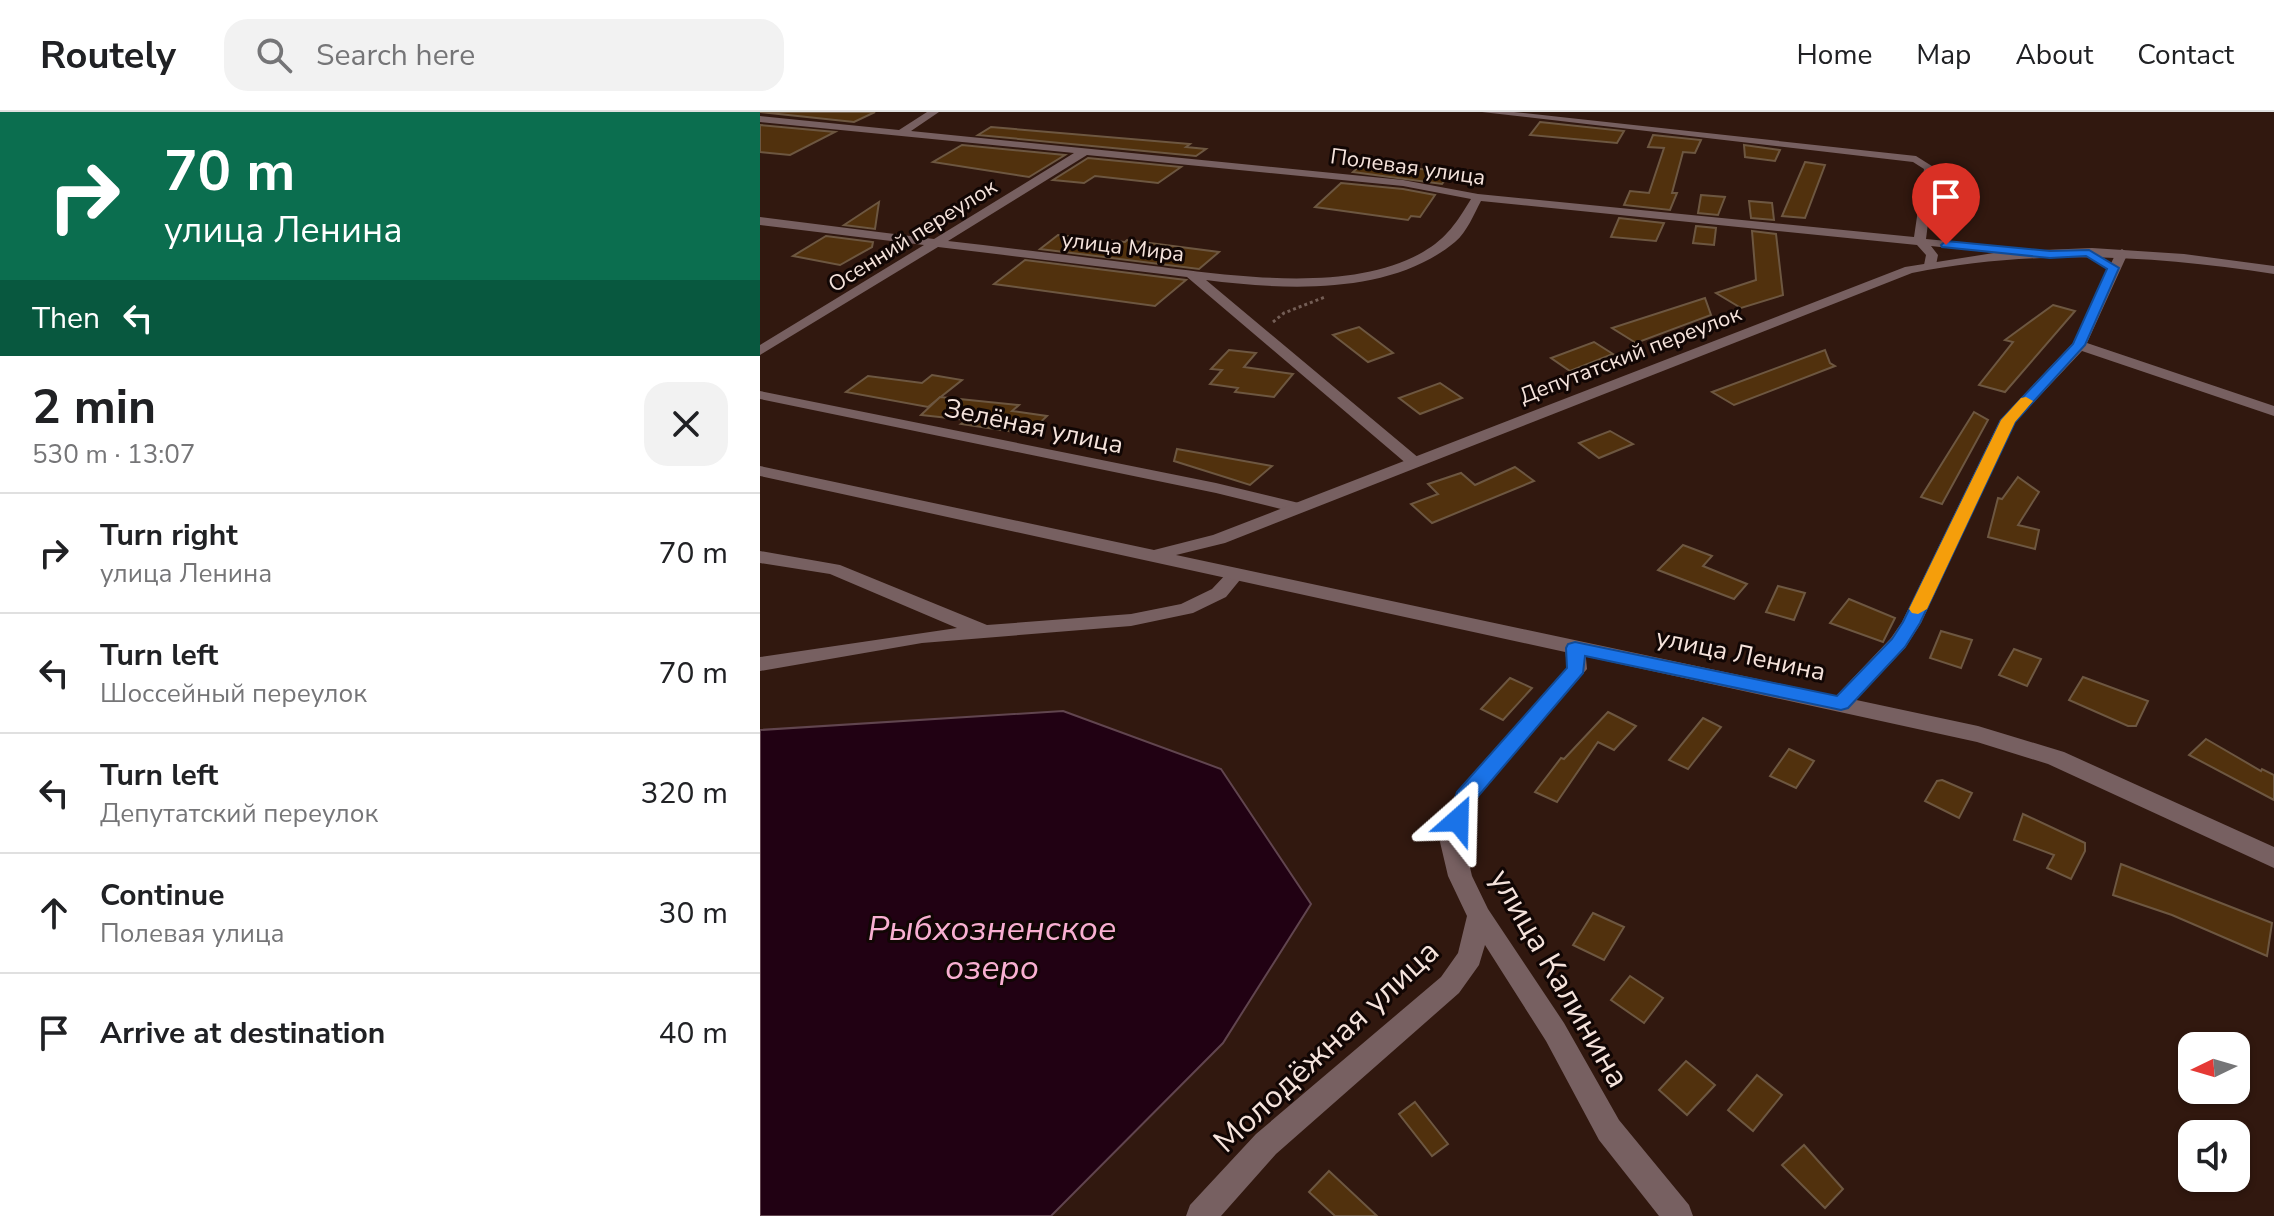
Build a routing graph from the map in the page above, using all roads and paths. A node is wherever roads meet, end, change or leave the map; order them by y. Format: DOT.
graph roads {
  1 [pos="934,112"];
  2 [pos="1487,112"];
  3 [pos="760,119"];
  4 [pos="902,132"];
  5 [pos="1084,152"];
  6 [pos="1478,197"];
  7 [pos="760,221"];
  8 [pos="1921,242"];
  9 [pos="938,243"];
  10 [pos="2050,254"];
  11 [pos="2123,258"];
  12 [pos="1930,265"];
  13 [pos="2274,270"];
  14 [pos="1191,274"];
  15 [pos="1333,280"];
  16 [pos="1266,339"];
  17 [pos="2079,345"];
  18 [pos="760,351"];
  19 [pos="760,395"];
  20 [pos="2274,411"];
  21 [pos="1414,462"];
  22 [pos="760,471"];
  23 [pos="1297,508"];
  24 [pos="1154,554"];
  25 [pos="760,557"];
  26 [pos="1235,575"];
  27 [pos="984,631"];
  28 [pos="1575,648"];
  29 [pos="760,664"];
  30 [pos="1841,703"];
  31 [pos="2274,858"];
  32 [pos="1479,916"];
  33 [pos="1201,1216"];
  34 [pos="1678,1216"];
  1 -- 4 [label="street"];
  2 -- 8 [label="street"];
  3 -- 4 [label="street, Полевая улица"];
  4 -- 5 [label="street, Полевая улица"];
  5 -- 6 [label="street, Полевая улица"];
  5 -- 9 [label="street, Осенний переулок"];
  6 -- 8 [label="street, Полевая улица"];
  6 -- 15 [label="street"];
  7 -- 9 [label="street, улица Мира"];
  8 -- 10 [label="street, Полевая улица"];
  8 -- 12 [label="street"];
  9 -- 14 [label="street, улица Мира"];
  9 -- 18 [label="street, Осенний переулок"];
  10 -- 11 [label="street, Депутатский переулок"];
  10 -- 12 [label="street, Депутатский переулок"];
  11 -- 13 [label="street, Депутатский переулок"];
  11 -- 17 [label="street"];
  12 -- 21 [label="street, Депутатский переулок"];
  14 -- 15 [label="street"];
  14 -- 16 [label="street, улица Мира"];
  15 -- 16 [label="path"];
  16 -- 21 [label="street, улица Мира"];
  17 -- 20 [label="street"];
  17 -- 30 [label="street"];
  19 -- 23 [label="street, Зелёная улица"];
  21 -- 23 [label="street, Депутатский переулок"];
  22 -- 24 [label="street, улица Ленина"];
  23 -- 24 [label="street, Депутатский переулок"];
  24 -- 26 [label="street, улица Ленина"];
  25 -- 27 [label="street"];
  26 -- 27 [label="street"];
  26 -- 28 [label="street, улица Ленина"];
  27 -- 29 [label="street"];
  28 -- 30 [label="street, улица Ленина"];
  28 -- 32 [label="street, улица Калинина"];
  30 -- 31 [label="street, улица Ленина"];
  32 -- 33 [label="street, Молодёжная улица"];
  32 -- 34 [label="street, улица Калинина"];
}
